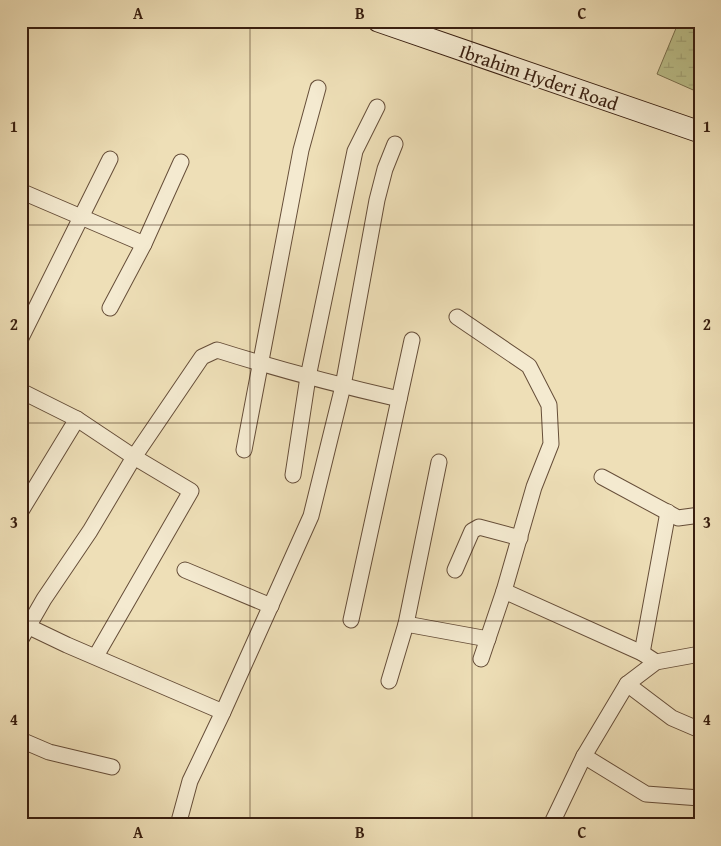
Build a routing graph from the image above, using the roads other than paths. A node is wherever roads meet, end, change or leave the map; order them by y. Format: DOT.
graph roads {
  1 [pos="378,21"];
  2 [pos="318,88"];
  3 [pos="377,107"];
  4 [pos="700,132"];
  5 [pos="395,144"];
  6 [pos="110,159"];
  7 [pos="181,162"];
  8 [pos="21,193"];
  9 [pos="82,217"];
  10 [pos="144,244"];
  11 [pos="110,308"];
  12 [pos="456,317"];
  13 [pos="21,338"];
  14 [pos="412,340"];
  15 [pos="261,364"];
  16 [pos="308,377"];
  17 [pos="343,386"];
  18 [pos="21,391"];
  19 [pos="399,399"];
  20 [pos="77,419"];
  21 [pos="244,450"];
  22 [pos="134,457"];
  23 [pos="439,462"];
  24 [pos="293,476"];
  25 [pos="602,476"];
  26 [pos="21,511"];
  27 [pos="668,512"];
  28 [pos="700,515"];
  29 [pos="520,538"];
  30 [pos="185,570"];
  31 [pos="455,570"];
  32 [pos="504,591"];
  33 [pos="271,606"];
  34 [pos="351,620"];
  35 [pos="406,624"];
  36 [pos="23,629"];
  37 [pos="488,639"];
  38 [pos="642,653"];
  39 [pos="700,654"];
  40 [pos="96,656"];
  41 [pos="481,659"];
  42 [pos="656,662"];
  43 [pos="389,681"];
  44 [pos="627,684"];
  45 [pos="223,712"];
  46 [pos="700,730"];
  47 [pos="21,740"];
  48 [pos="584,756"];
  49 [pos="112,767"];
  50 [pos="700,798"];
  51 [pos="178,825"];
  52 [pos="551,825"];
  1 -- 4 [label="main road, Ibrahim Hyderi Road"];
  2 -- 15 [label="street"];
  3 -- 16 [label="street"];
  5 -- 17 [label="street"];
  6 -- 9 [label="street"];
  7 -- 10 [label="street"];
  8 -- 9 [label="street"];
  9 -- 10 [label="street"];
  9 -- 13 [label="street"];
  10 -- 11 [label="street"];
  12 -- 29 [label="street"];
  14 -- 19 [label="street"];
  15 -- 16 [label="street"];
  15 -- 21 [label="street"];
  15 -- 22 [label="street"];
  16 -- 17 [label="street"];
  16 -- 24 [label="street"];
  17 -- 19 [label="street"];
  17 -- 33 [label="street"];
  18 -- 20 [label="street"];
  19 -- 34 [label="street"];
  20 -- 22 [label="street"];
  20 -- 26 [label="street"];
  22 -- 36 [label="street"];
  22 -- 40 [label="street"];
  23 -- 35 [label="street"];
  25 -- 27 [label="street"];
  27 -- 28 [label="street"];
  27 -- 38 [label="street"];
  29 -- 31 [label="street"];
  29 -- 32 [label="street"];
  30 -- 33 [label="street"];
  32 -- 37 [label="street"];
  32 -- 38 [label="street"];
  33 -- 45 [label="street"];
  35 -- 37 [label="street"];
  35 -- 43 [label="street"];
  36 -- 40 [label="street"];
  37 -- 41 [label="street"];
  38 -- 42 [label="street"];
  39 -- 42 [label="street"];
  40 -- 45 [label="street"];
  42 -- 44 [label="street"];
  44 -- 46 [label="street"];
  44 -- 48 [label="street"];
  45 -- 51 [label="street"];
  47 -- 49 [label="street"];
  48 -- 50 [label="street"];
  48 -- 52 [label="street"];
}
